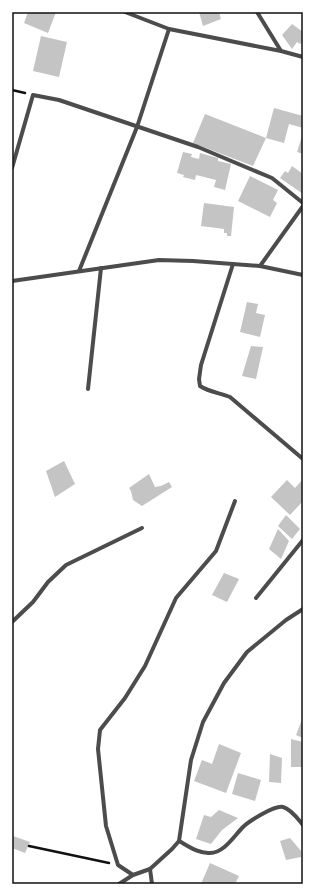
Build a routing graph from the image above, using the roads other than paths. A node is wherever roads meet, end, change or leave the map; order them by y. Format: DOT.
graph roads {
  1 [pos="125,12"];
  2 [pos="257,12"];
  3 [pos="169,28"];
  4 [pos="281,51"];
  5 [pos="303,57"];
  6 [pos="137,127"];
  7 [pos="12,168"];
  8 [pos="303,203"];
  9 [pos="303,206"];
  10 [pos="233,264"];
  11 [pos="260,266"];
  12 [pos="101,268"];
  13 [pos="79,271"];
  14 [pos="303,275"];
  15 [pos="12,281"];
  16 [pos="88,389"];
  17 [pos="303,459"];
  18 [pos="235,501"];
  19 [pos="142,528"];
  20 [pos="303,540"];
  21 [pos="256,598"];
  22 [pos="303,609"];
  23 [pos="12,622"];
  24 [pos="303,825"];
  25 [pos="179,841"];
  26 [pos="150,870"];
  27 [pos="133,875"];
  28 [pos="119,884"];
  29 [pos="152,884"];
  1 -- 3 [label="street"];
  2 -- 4 [label="street"];
  3 -- 4 [label="street"];
  3 -- 6 [label="street"];
  4 -- 5 [label="street"];
  6 -- 7 [label="street"];
  6 -- 8 [label="street"];
  6 -- 13 [label="street"];
  9 -- 11 [label="street"];
  10 -- 11 [label="street"];
  10 -- 12 [label="street"];
  10 -- 17 [label="street"];
  11 -- 14 [label="street"];
  12 -- 13 [label="street"];
  12 -- 16 [label="street"];
  13 -- 15 [label="street"];
  18 -- 27 [label="street"];
  19 -- 23 [label="street"];
  20 -- 21 [label="street"];
  22 -- 25 [label="street"];
  24 -- 25 [label="street"];
  25 -- 26 [label="street"];
  26 -- 27 [label="street"];
  26 -- 29 [label="street"];
  27 -- 28 [label="street"];
}
